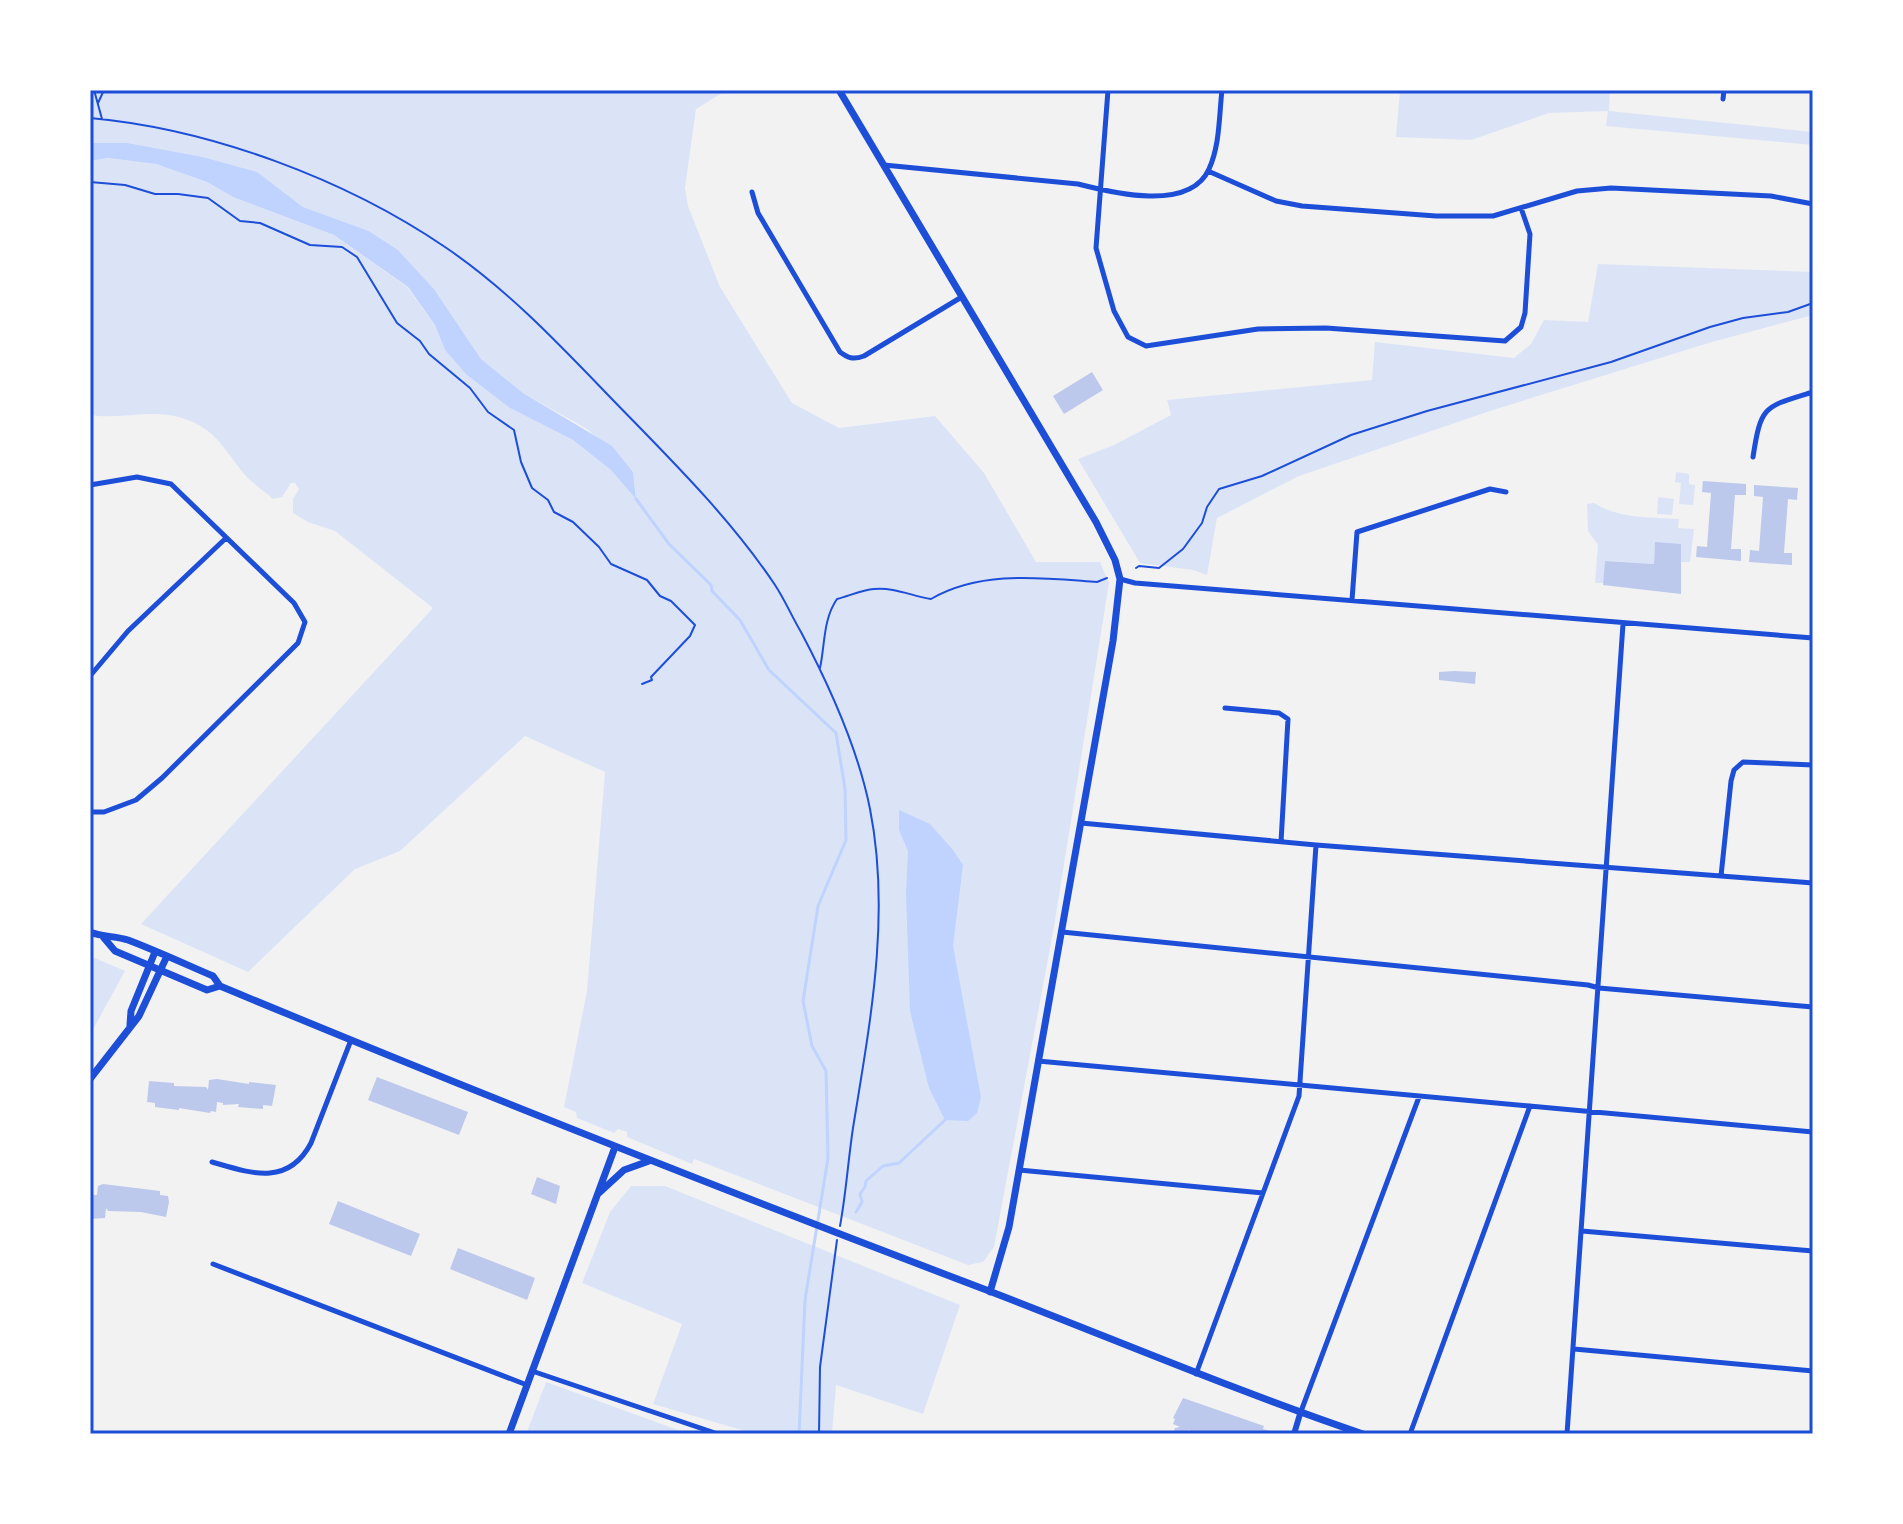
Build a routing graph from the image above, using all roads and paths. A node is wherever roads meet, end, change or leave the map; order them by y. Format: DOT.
graph roads {
  1 [pos="94,90"];
  2 [pos="104,90"];
  3 [pos="839,90"];
  4 [pos="1108,90"];
  5 [pos="1222,90"];
  6 [pos="1724,90"];
  7 [pos="1723,99"];
  8 [pos="98,105"];
  9 [pos="90,118"];
  10 [pos="102,119"];
  11 [pos="883,165"];
  12 [pos="1208,171"];
  13 [pos="90,182"];
  14 [pos="1099,190"];
  15 [pos="752,192"];
  16 [pos="1813,204"];
  17 [pos="1521,208"];
  18 [pos="960,298"];
  19 [pos="1813,303"];
  20 [pos="1813,392"];
  21 [pos="1753,457"];
  22 [pos="90,485"];
  23 [pos="1506,492"];
  24 [pos="226,538"];
  25 [pos="1136,568"];
  26 [pos="1107,578"];
  27 [pos="1120,579"];
  28 [pos="1352,600"];
  29 [pos="1623,624"];
  30 [pos="1813,638"];
  31 [pos="820,669"];
  32 [pos="90,676"];
  33 [pos="642,684"];
  34 [pos="1225,708"];
  35 [pos="1813,765"];
  36 [pos="90,812"];
  37 [pos="1081,823"];
  38 [pos="1281,842"];
  39 [pos="1316,845"];
  40 [pos="1606,869"];
  41 [pos="1721,876"];
  42 [pos="1813,883"];
  43 [pos="90,932"];
  44 [pos="1062,932"];
  45 [pos="104,938"];
  46 [pos="155,952"];
  47 [pos="167,956"];
  48 [pos="1307,958"];
  49 [pos="150,965"];
  50 [pos="161,970"];
  51 [pos="220,986"];
  52 [pos="1599,988"];
  53 [pos="1813,1007"];
  54 [pos="130,1025"];
  55 [pos="351,1040"];
  56 [pos="1038,1061"];
  57 [pos="90,1079"];
  58 [pos="1299,1085"];
  59 [pos="1419,1097"];
  60 [pos="1530,1106"];
  61 [pos="1591,1112"];
  62 [pos="1813,1132"];
  63 [pos="615,1147"];
  64 [pos="650,1161"];
  65 [pos="212,1162"];
  66 [pos="1019,1170"];
  67 [pos="1263,1193"];
  68 [pos="598,1194"];
  69 [pos="1582,1231"];
  70 [pos="1813,1251"];
  71 [pos="213,1264"];
  72 [pos="990,1292"];
  73 [pos="1574,1349"];
  74 [pos="532,1371"];
  75 [pos="1813,1371"];
  76 [pos="1196,1375"];
  77 [pos="527,1385"];
  78 [pos="1300,1414"];
  79 [pos="509,1434"];
  80 [pos="718,1434"];
  81 [pos="819,1434"];
  82 [pos="1294,1434"];
  83 [pos="1363,1434"];
  84 [pos="1410,1434"];
  85 [pos="1567,1434"];
  1 -- 8 [label="path"];
  2 -- 8 [label="path"];
  3 -- 11 [label="main road"];
  4 -- 14 [label="street"];
  5 -- 12 [label="street"];
  6 -- 7 [label="street"];
  8 -- 10 [label="path"];
  9 -- 10 [label="path"];
  10 -- 31 [label="path"];
  11 -- 14 [label="street"];
  11 -- 18 [label="main road"];
  12 -- 14 [label="street"];
  12 -- 17 [label="street"];
  13 -- 33 [label="path"];
  14 -- 17 [label="street"];
  15 -- 18 [label="street"];
  16 -- 17 [label="street"];
  18 -- 27 [label="main road"];
  19 -- 25 [label="path"];
  20 -- 21 [label="street"];
  22 -- 24 [label="street"];
  23 -- 28 [label="street"];
  24 -- 32 [label="street"];
  24 -- 36 [label="street"];
  26 -- 31 [label="path"];
  27 -- 28 [label="street"];
  27 -- 37 [label="main road"];
  28 -- 29 [label="street"];
  29 -- 30 [label="street"];
  29 -- 40 [label="street"];
  31 -- 81 [label="path"];
  34 -- 38 [label="street"];
  35 -- 41 [label="street"];
  37 -- 38 [label="street"];
  37 -- 44 [label="main road"];
  38 -- 39 [label="street"];
  39 -- 40 [label="street"];
  39 -- 48 [label="street"];
  40 -- 41 [label="street"];
  40 -- 52 [label="street"];
  41 -- 42 [label="street"];
  43 -- 45 [label="main road"];
  44 -- 48 [label="street"];
  44 -- 56 [label="main road"];
  45 -- 46 [label="main road"];
  45 -- 49 [label="main road"];
  46 -- 47 [label="main road"];
  46 -- 49 [label="main road"];
  47 -- 50 [label="main road"];
  47 -- 51 [label="main road"];
  48 -- 52 [label="street"];
  48 -- 58 [label="street"];
  49 -- 50 [label="main road"];
  49 -- 54 [label="main road"];
  50 -- 51 [label="main road"];
  50 -- 54 [label="main road"];
  51 -- 55 [label="main road"];
  52 -- 53 [label="street"];
  52 -- 61 [label="street"];
  54 -- 57 [label="main road"];
  55 -- 63 [label="main road"];
  55 -- 65 [label="street"];
  56 -- 58 [label="street"];
  56 -- 66 [label="main road"];
  58 -- 59 [label="street"];
  58 -- 67 [label="street"];
  59 -- 60 [label="street"];
  59 -- 78 [label="street"];
  60 -- 61 [label="street"];
  60 -- 84 [label="street"];
  61 -- 62 [label="street"];
  61 -- 69 [label="street"];
  63 -- 64 [label="main road"];
  63 -- 68 [label="main road"];
  64 -- 68 [label="main road"];
  64 -- 72 [label="main road"];
  66 -- 67 [label="street"];
  66 -- 72 [label="main road"];
  67 -- 76 [label="street"];
  68 -- 74 [label="main road"];
  69 -- 70 [label="street"];
  69 -- 73 [label="street"];
  71 -- 77 [label="street"];
  72 -- 76 [label="main road"];
  73 -- 75 [label="street"];
  73 -- 85 [label="street"];
  74 -- 77 [label="main road"];
  74 -- 80 [label="street"];
  76 -- 78 [label="main road"];
  77 -- 79 [label="main road"];
  78 -- 82 [label="street"];
  78 -- 83 [label="main road"];
}
